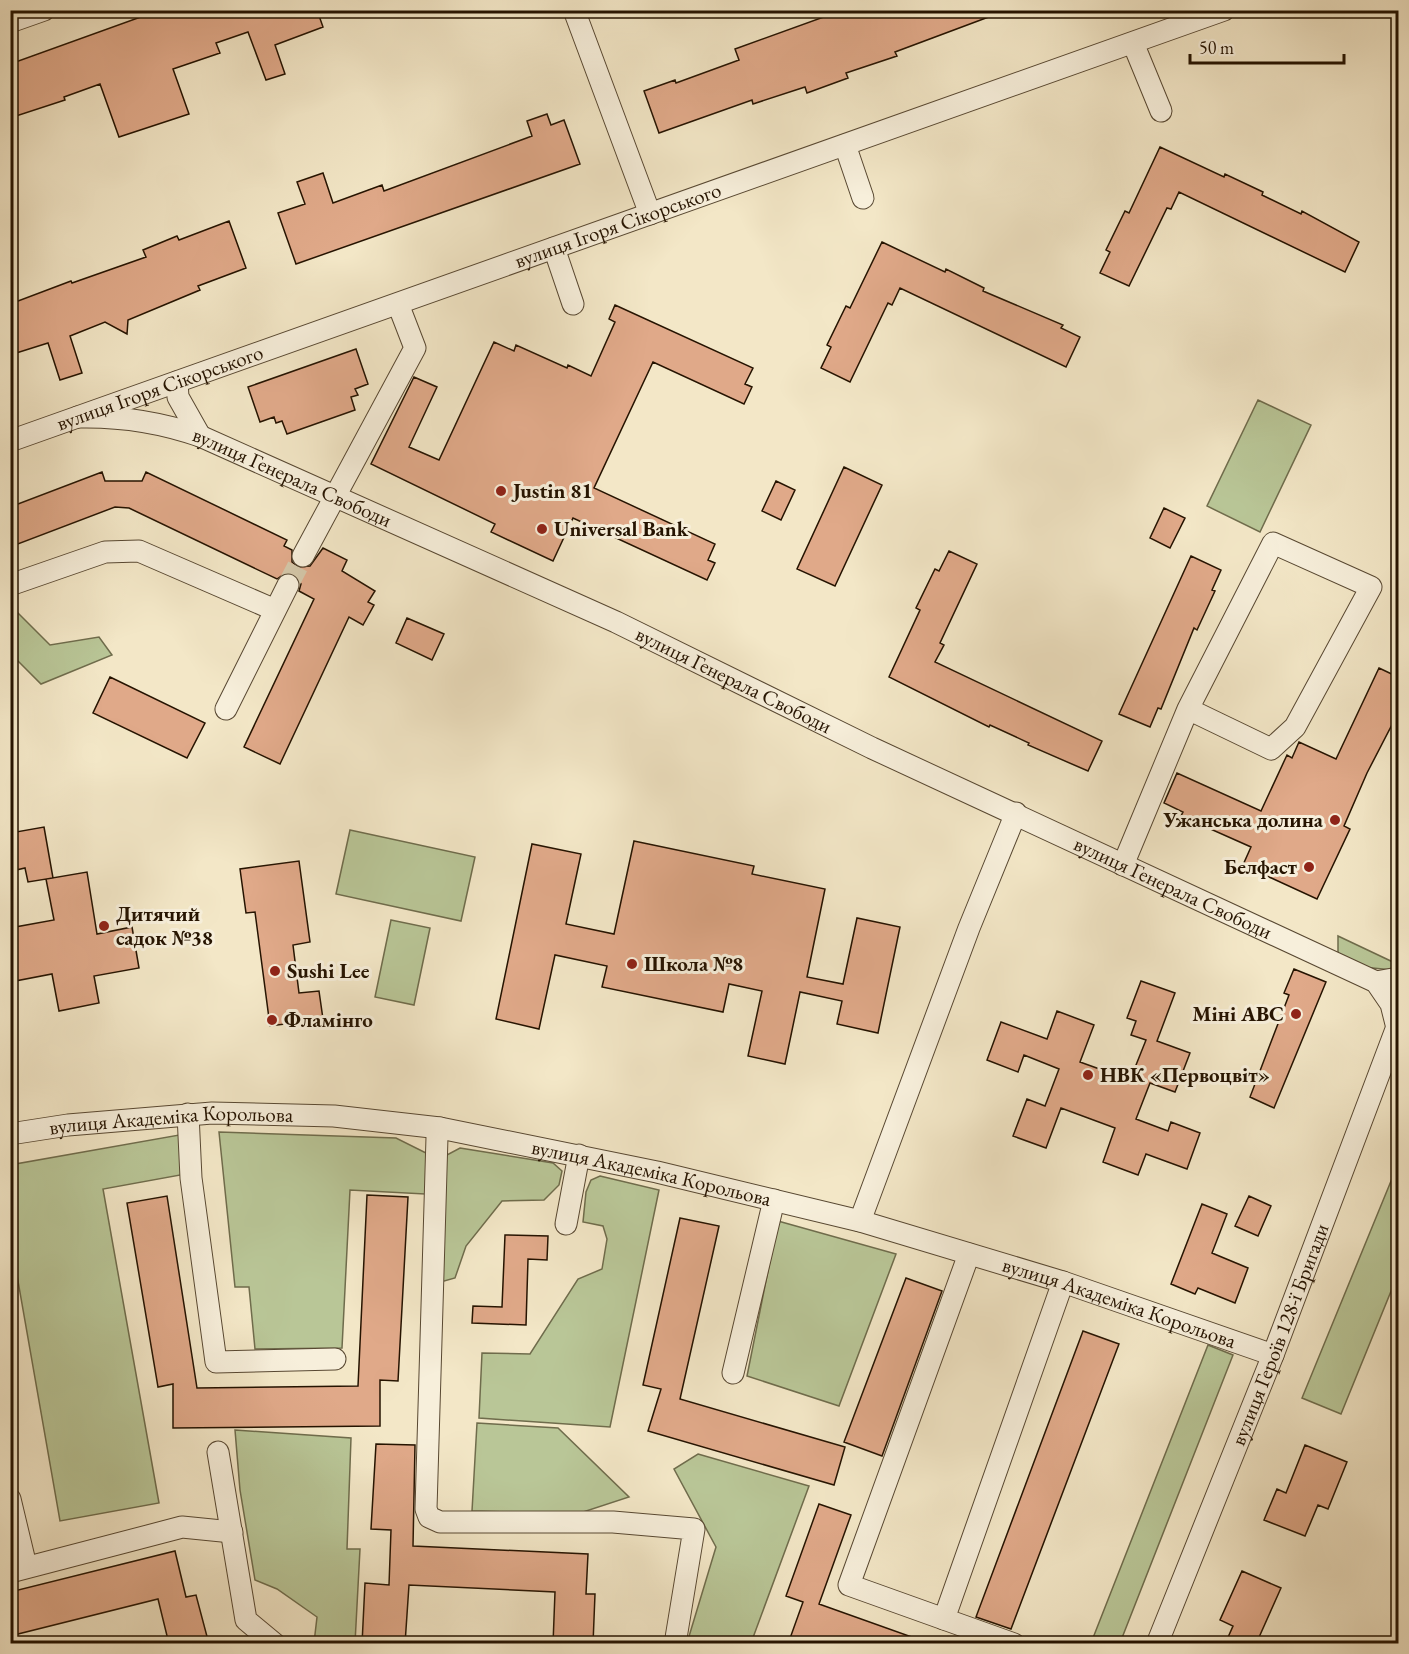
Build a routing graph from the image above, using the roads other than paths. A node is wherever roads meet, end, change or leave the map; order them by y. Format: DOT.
graph roads {
  1 [pos="44,10"];
  2 [pos="574,10"];
  3 [pos="1224,10"];
  4 [pos="10,22"];
  5 [pos="1133,43"];
  6 [pos="1161,111"];
  7 [pos="845,145"];
  8 [pos="863,198"];
  9 [pos="650,214"];
  10 [pos="554,248"];
  11 [pos="398,304"];
  12 [pos="573,304"];
  13 [pos="177,382"];
  14 [pos="78,417"];
  15 [pos="200,436"];
  16 [pos="10,441"];
  17 [pos="335,495"];
  18 [pos="303,556"];
  19 [pos="10,585"];
  20 [pos="288,585"];
  21 [pos="275,610"];
  22 [pos="226,709"];
  23 [pos="1188,709"];
  24 [pos="1016,813"];
  25 [pos="1123,865"];
  26 [pos="1398,978"];
  27 [pos="1376,982"];
  28 [pos="1398,1026"];
  29 [pos="188,1114"];
  30 [pos="440,1128"];
  31 [pos="10,1134"];
  32 [pos="579,1155"];
  33 [pos="774,1200"];
  34 [pos="860,1221"];
  35 [pos="566,1224"];
  36 [pos="969,1254"];
  37 [pos="1063,1282"];
  38 [pos="1273,1355"];
  39 [pos="335,1359"];
  40 [pos="733,1373"];
  41 [pos="218,1452"];
  42 [pos="10,1498"];
  43 [pos="232,1532"];
  44 [pos="19,1569"];
  45 [pos="944,1619"];
  46 [pos="275,1644"];
  47 [pos="675,1644"];
  48 [pos="1014,1644"];
  49 [pos="1157,1644"];
  1 -- 4 [label="street"];
  2 -- 9 [label="street"];
  3 -- 5 [label="street, вулиця Ігоря Сікорського"];
  5 -- 6 [label="street"];
  5 -- 7 [label="street, вулиця Ігоря Сікорського"];
  7 -- 8 [label="street"];
  7 -- 9 [label="street, вулиця Ігоря Сікорського"];
  9 -- 10 [label="street, вулиця Ігоря Сікорського"];
  10 -- 11 [label="street, вулиця Ігоря Сікорського"];
  10 -- 12 [label="street"];
  11 -- 13 [label="street, вулиця Ігоря Сікорського"];
  11 -- 17 [label="street"];
  13 -- 14 [label="street, вулиця Ігоря Сікорського"];
  13 -- 15 [label="street"];
  14 -- 15 [label="street, вулиця Генерала Свободи"];
  14 -- 16 [label="street, вулиця Ігоря Сікорського"];
  15 -- 17 [label="street, вулиця Генерала Свободи"];
  17 -- 18 [label="street"];
  17 -- 24 [label="street, вулиця Генерала Свободи"];
  19 -- 21 [label="street"];
  20 -- 21 [label="street"];
  21 -- 22 [label="street"];
  23 -- 23 [label="street"];
  23 -- 25 [label="street"];
  24 -- 25 [label="street, вулиця Генерала Свободи"];
  24 -- 34 [label="street"];
  25 -- 27 [label="street, вулиця Генерала Свободи"];
  26 -- 27 [label="street"];
  27 -- 28 [label="street"];
  28 -- 38 [label="street, вулиця Героїв 128-ї Бригади"];
  29 -- 30 [label="street, вулиця Академіка Корольова"];
  29 -- 31 [label="street, вулиця Академіка Корольова"];
  29 -- 39 [label="street"];
  30 -- 32 [label="street, вулиця Академіка Корольова"];
  30 -- 47 [label="street"];
  32 -- 33 [label="street, вулиця Академіка Корольова"];
  32 -- 35 [label="street"];
  33 -- 34 [label="street, вулиця Академіка Корольова"];
  33 -- 40 [label="street"];
  34 -- 36 [label="street, вулиця Академіка Корольова"];
  36 -- 37 [label="street, вулиця Академіка Корольова"];
  36 -- 45 [label="street"];
  37 -- 38 [label="street, вулиця Академіка Корольова"];
  37 -- 45 [label="street"];
  38 -- 49 [label="street, вулиця Героїв 128-ї Бригади"];
  41 -- 43 [label="street"];
  42 -- 44 [label="street"];
  43 -- 44 [label="street"];
  43 -- 46 [label="street"];
  45 -- 48 [label="street"];
}
